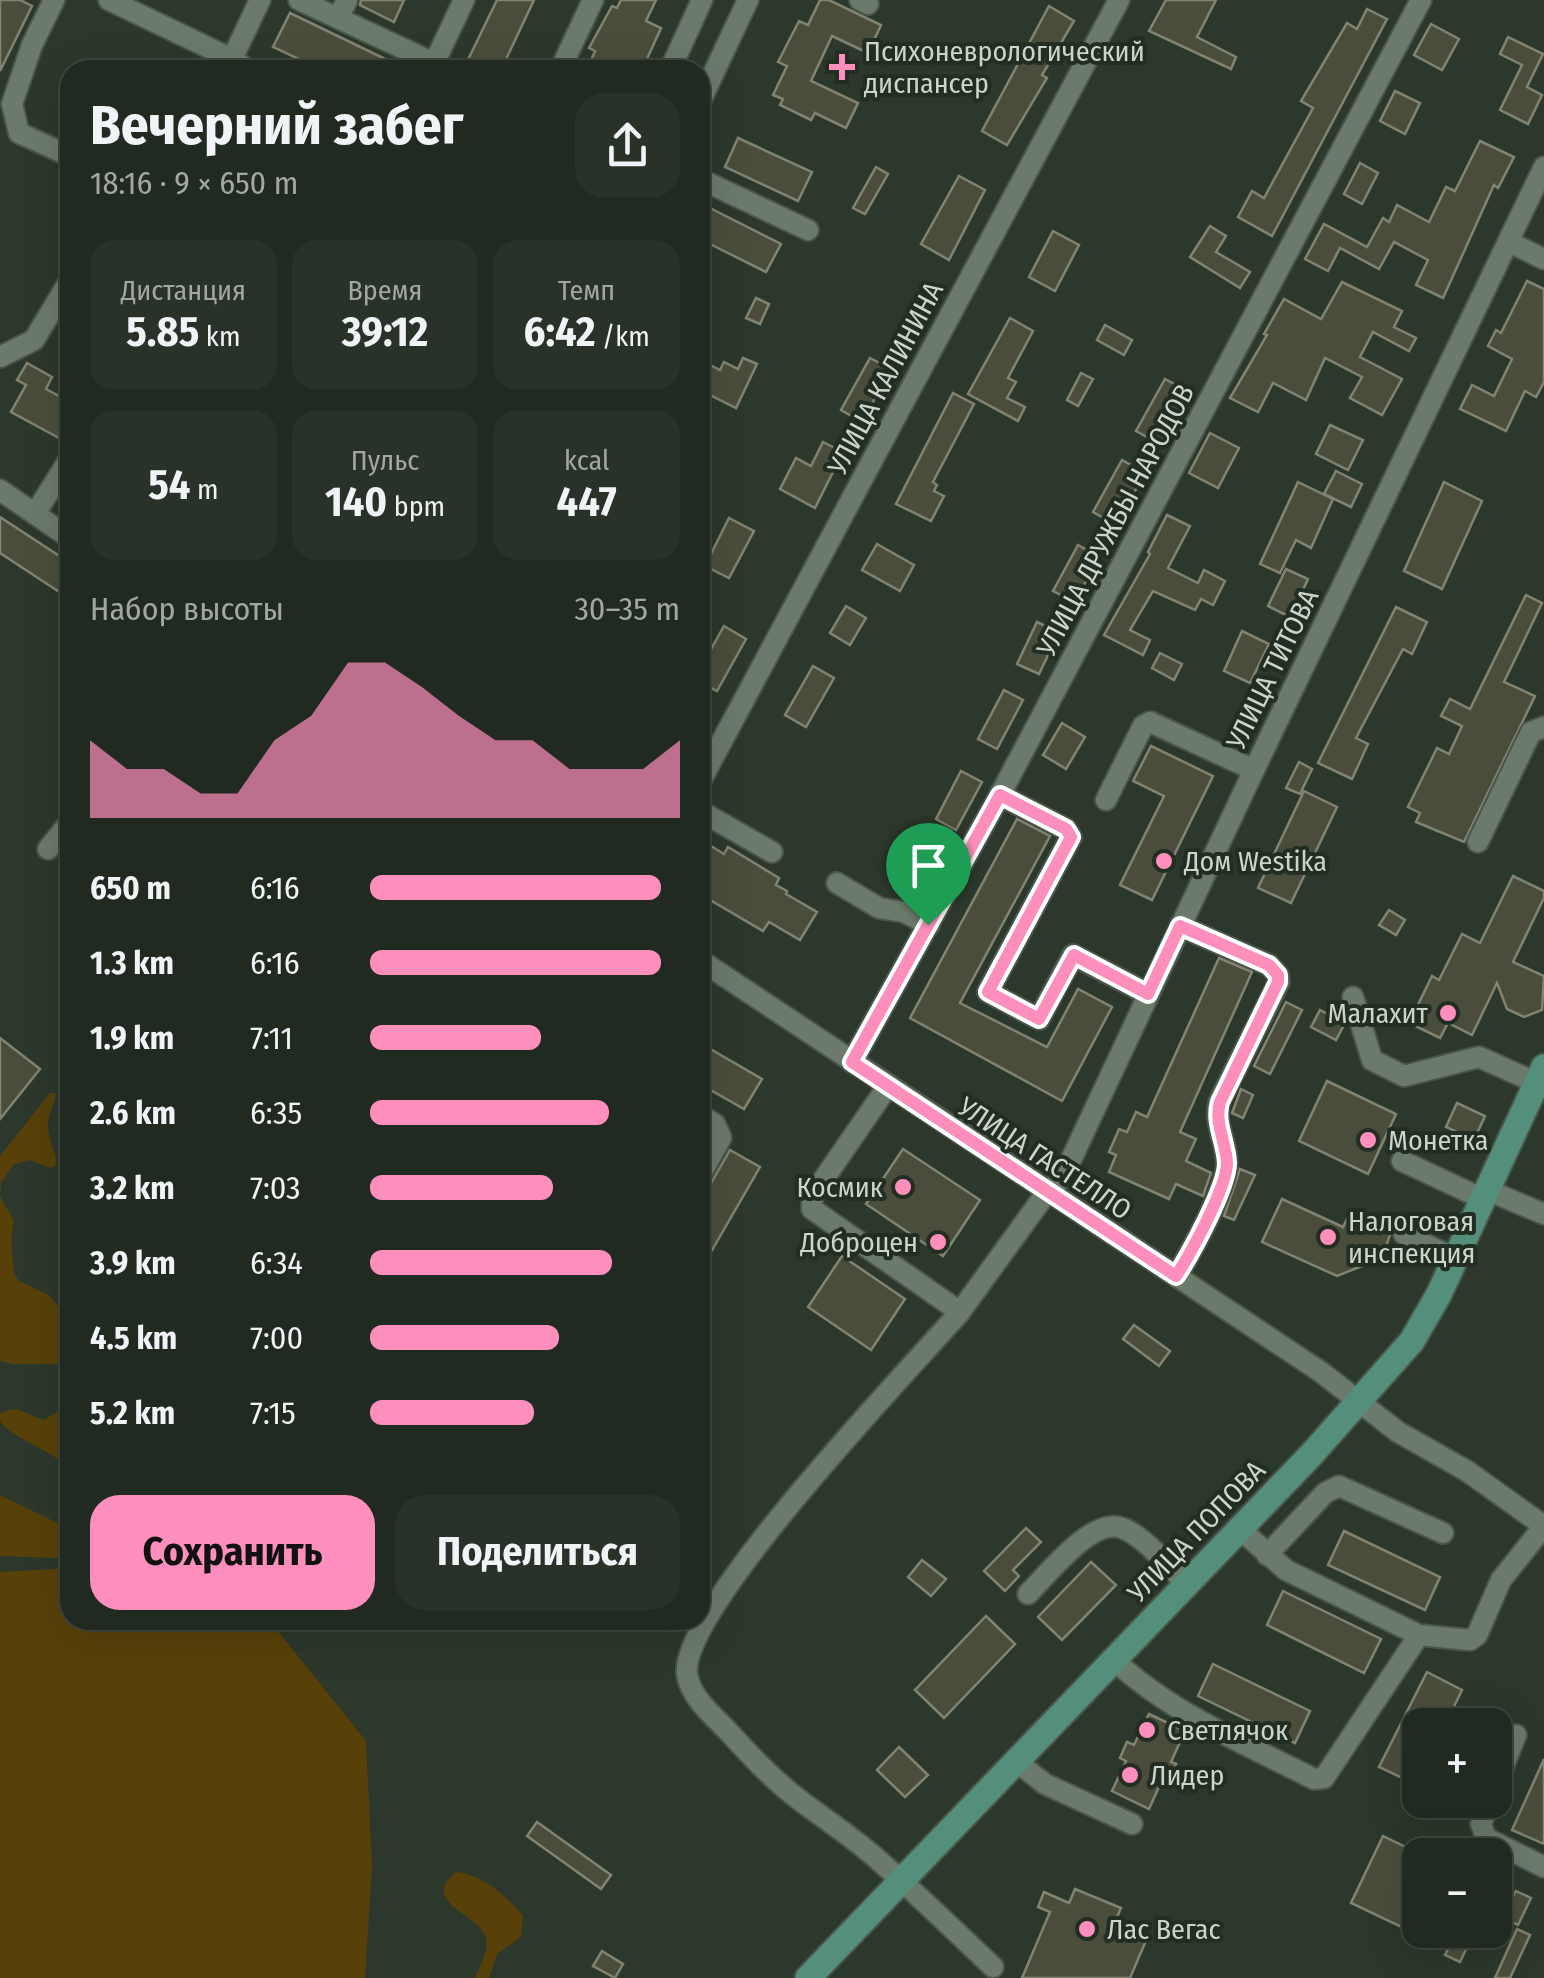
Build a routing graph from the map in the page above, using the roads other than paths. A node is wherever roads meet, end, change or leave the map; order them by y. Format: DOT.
graph roads {
  1 [pos="54,0"];
  2 [pos="109,0"];
  3 [pos="260,0"];
  4 [pos="298,0"];
  5 [pos="464,0"];
  6 [pos="593,0"];
  7 [pos="702,0"];
  8 [pos="748,0"];
  9 [pos="1120,0"];
  10 [pos="1421,0"];
  11 [pos="342,9"];
  12 [pos="232,60"];
  13 [pos="241,60"];
  14 [pos="423,60"];
  15 [pos="436,60"];
  16 [pos="565,60"];
  17 [pos="675,60"];
  18 [pos="710,81"];
  19 [pos="60,151"];
  20 [pos="1544,167"];
  21 [pos="710,183"];
  22 [pos="808,230"];
  23 [pos="1509,242"];
  24 [pos="1544,260"];
  25 [pos="60,297"];
  26 [pos="0,357"];
  27 [pos="60,474"];
  28 [pos="0,490"];
  29 [pos="35,514"];
  30 [pos="60,531"];
  31 [pos="1544,728"];
  32 [pos="710,763"];
  33 [pos="1254,770"];
  34 [pos="1000,795"];
  35 [pos="1106,800"];
  36 [pos="710,817"];
  37 [pos="60,834"];
  38 [pos="1478,842"];
  39 [pos="48,849"];
  40 [pos="772,852"];
  41 [pos="838,883"];
  42 [pos="928,925"];
  43 [pos="1180,926"];
  44 [pos="710,967"];
  45 [pos="1148,994"];
  46 [pos="1353,996"];
  47 [pos="852,1062"];
  48 [pos="1542,1074"];
  49 [pos="888,1086"];
  50 [pos="710,1121"];
  51 [pos="710,1158"];
  52 [pos="1402,1161"];
  53 [pos="1048,1193"];
  54 [pos="1485,1195"];
  55 [pos="1544,1214"];
  56 [pos="1404,1234"];
  57 [pos="1456,1258"];
  58 [pos="1176,1276"];
  59 [pos="960,1312"];
  60 [pos="1361,1400"];
  61 [pos="1544,1526"];
  62 [pos="1240,1528"];
  63 [pos="1443,1533"];
  64 [pos="1267,1554"];
  65 [pos="1187,1585"];
  66 [pos="1028,1594"];
  67 [pos="710,1614"];
  68 [pos="699,1630"];
  69 [pos="1420,1635"];
  70 [pos="1114,1660"];
  71 [pos="1516,1735"];
  72 [pos="1512,1745"];
  73 [pos="1017,1762"];
  74 [pos="1482,1818"];
  75 [pos="1132,1824"];
  76 [pos="1544,1868"];
  77 [pos="902,1881"];
  78 [pos="993,1967"];
  79 [pos="808,1978"];
  1 -- 19 [label="street"];
  2 -- 12 [label="street"];
  3 -- 13 [label="street"];
  4 -- 11 [label="street"];
  5 -- 15 [label="street"];
  6 -- 16 [label="street"];
  7 -- 17 [label="street"];
  8 -- 18 [label="street"];
  9 -- 32 [label="street, УЛИЦА КАЛИНИНА"];
  10 -- 34 [label="street, УЛИЦА ДРУЖБЫ НАРОДОВ"];
  11 -- 14 [label="street"];
  20 -- 23 [label="street, УЛИЦА ТИТОВА"];
  21 -- 22 [label="street"];
  23 -- 24 [label="street"];
  23 -- 33 [label="street, УЛИЦА ТИТОВА"];
  25 -- 26 [label="street"];
  27 -- 29 [label="street"];
  28 -- 29 [label="street"];
  29 -- 30 [label="street"];
  31 -- 38 [label="street"];
  33 -- 35 [label="street"];
  33 -- 43 [label="street, УЛИЦА ТИТОВА"];
  34 -- 42 [label="street, УЛИЦА ДРУЖБЫ НАРОДОВ"];
  34 -- 45 [label="street"];
  36 -- 40 [label="street"];
  37 -- 39 [label="street"];
  41 -- 42 [label="street"];
  42 -- 47 [label="street, УЛИЦА ДРУЖБЫ НАРОДОВ"];
  43 -- 45 [label="street, УЛИЦА ТИТОВА"];
  43 -- 58 [label="street"];
  44 -- 47 [label="street, УЛИЦА ГАСТЕЛЛО"];
  45 -- 53 [label="street, УЛИЦА ТИТОВА"];
  46 -- 48 [label="street"];
  47 -- 49 [label="street, УЛИЦА ГАСТЕЛЛО"];
  48 -- 54 [label="main road, УЛИЦА ПОПОВА"];
  49 -- 53 [label="street, УЛИЦА ГАСТЕЛЛО"];
  49 -- 59 [label="street"];
  50 -- 51 [label="street"];
  52 -- 54 [label="street"];
  53 -- 58 [label="street, УЛИЦА ГАСТЕЛЛО"];
  53 -- 59 [label="street, УЛИЦА ТИТОВА"];
  54 -- 55 [label="street"];
  54 -- 57 [label="main road, УЛИЦА ПОПОВА"];
  56 -- 57 [label="street"];
  57 -- 60 [label="main road, УЛИЦА ПОПОВА"];
  58 -- 60 [label="street, УЛИЦА ГАСТЕЛЛО"];
  59 -- 67 [label="street, УЛИЦА ТИТОВА"];
  60 -- 61 [label="street, УЛИЦА ГАСТЕЛЛО"];
  60 -- 62 [label="main road, УЛИЦА ПОПОВА"];
  61 -- 69 [label="street"];
  62 -- 64 [label="street"];
  62 -- 65 [label="main road, УЛИЦА ПОПОВА"];
  63 -- 64 [label="street"];
  64 -- 69 [label="street"];
  65 -- 66 [label="street"];
  65 -- 70 [label="main road, УЛИЦА ПОПОВА"];
  68 -- 77 [label="street, УЛИЦА ТИТОВА"];
  69 -- 70 [label="street"];
  70 -- 73 [label="main road, УЛИЦА ПОПОВА"];
  71 -- 72 [label="street"];
  73 -- 75 [label="street"];
  73 -- 77 [label="main road, УЛИЦА ПОПОВА"];
  74 -- 76 [label="street"];
  77 -- 78 [label="street, УЛИЦА ТИТОВА"];
  77 -- 79 [label="main road, УЛИЦА ПОПОВА"];
}
